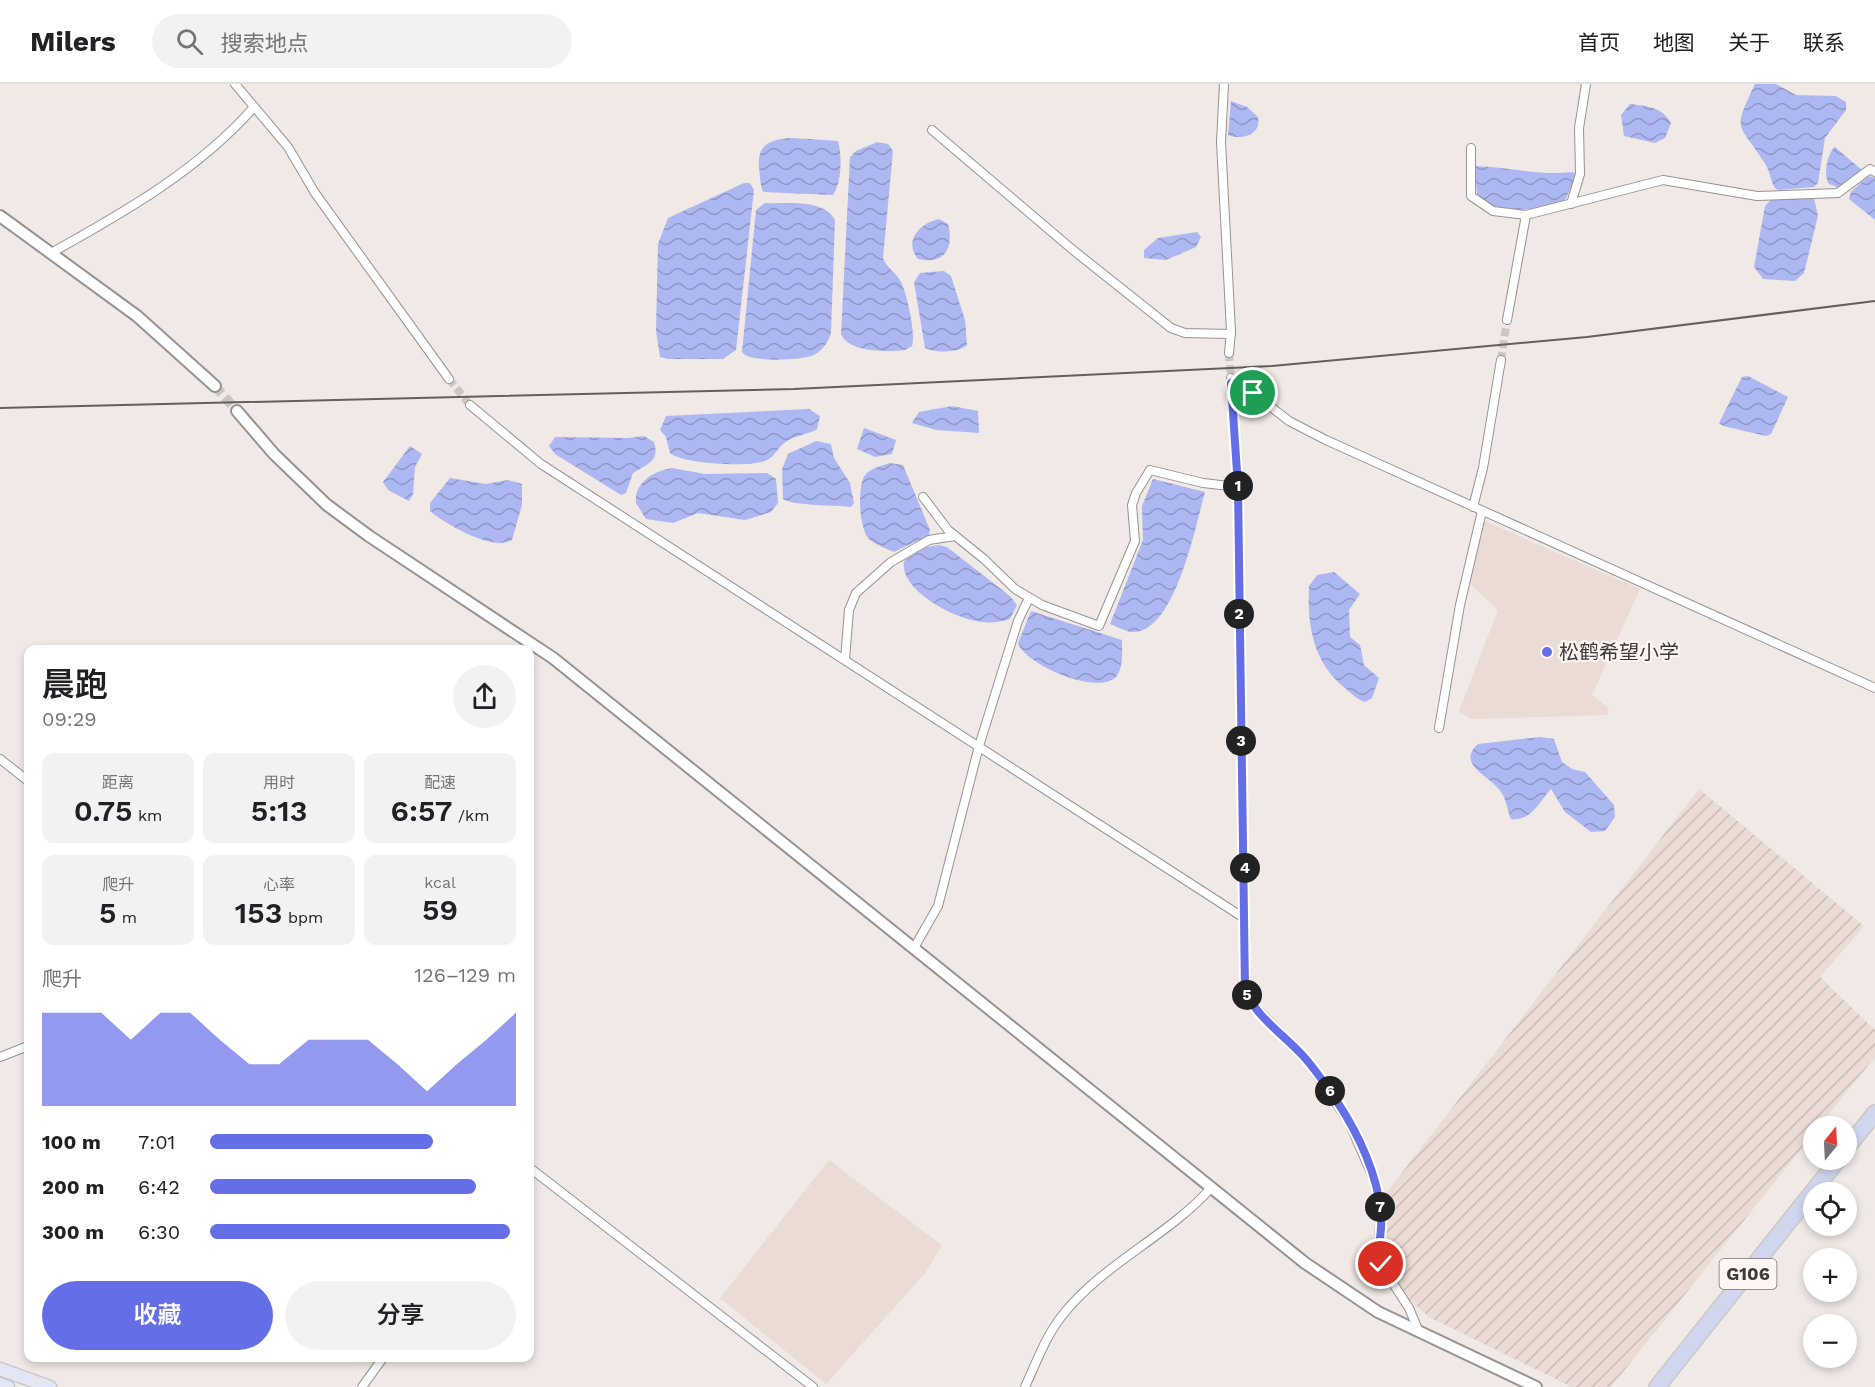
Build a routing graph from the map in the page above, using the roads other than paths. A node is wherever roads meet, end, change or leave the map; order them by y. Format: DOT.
graph roads {
  1 [pos="235,84"];
  2 [pos="1224,84"];
  3 [pos="1586,84"];
  4 [pos="254,107"];
  5 [pos="932,130"];
  6 [pos="1471,148"];
  7 [pos="1875,172"];
  8 [pos="1572,204"];
  9 [pos="1526,215"];
  10 [pos="0,216"];
  11 [pos="51,254"];
  12 [pos="1507,320"];
  13 [pos="1231,334"];
  14 [pos="1229,354"];
  15 [pos="1501,360"];
  16 [pos="449,379"];
  17 [pos="215,386"];
  18 [pos="470,405"];
  19 [pos="237,411"];
  20 [pos="1238,487"];
  21 [pos="923,497"];
  22 [pos="1473,507"];
  23 [pos="1482,511"];
  24 [pos="955,536"];
  25 [pos="1029,598"];
  26 [pos="533,645"];
  27 [pos="534,645"];
  28 [pos="845,659"];
  29 [pos="1875,688"];
  30 [pos="1439,728"];
  31 [pos="978,746"];
  32 [pos="0,759"];
  33 [pos="24,778"];
  34 [pos="1244,918"];
  35 [pos="914,948"];
  36 [pos="24,1048"];
  37 [pos="0,1057"];
  38 [pos="1875,1113"];
  39 [pos="1857,1135"];
  40 [pos="1830,1170"];
  41 [pos="534,1171"];
  42 [pos="1211,1188"];
  43 [pos="1419,1332"];
  44 [pos="380,1362"];
  45 [pos="0,1369"];
  46 [pos="0,1384"];
  47 [pos="8,1387"];
  48 [pos="50,1387"];
  49 [pos="362,1387"];
  50 [pos="813,1387"];
  51 [pos="1025,1387"];
  52 [pos="1536,1387"];
  53 [pos="1657,1387"];
  1 -- 4 [label="street"];
  2 -- 13 [label="street"];
  3 -- 8 [label="street"];
  4 -- 11 [label="street"];
  4 -- 16 [label="street"];
  5 -- 13 [label="street"];
  6 -- 9 [label="street"];
  7 -- 8 [label="street"];
  8 -- 9 [label="street"];
  9 -- 12 [label="street"];
  10 -- 11 [label="main road"];
  11 -- 17 [label="main road"];
  13 -- 14 [label="street"];
  15 -- 22 [label="street"];
  18 -- 28 [label="street"];
  19 -- 26 [label="main road"];
  20 -- 22 [label="street"];
  20 -- 25 [label="street"];
  20 -- 34 [label="street"];
  21 -- 24 [label="street"];
  22 -- 23 [label="street"];
  23 -- 29 [label="street"];
  23 -- 30 [label="street"];
  24 -- 25 [label="street"];
  24 -- 28 [label="street"];
  25 -- 31 [label="street"];
  27 -- 35 [label="main road"];
  28 -- 31 [label="street"];
  31 -- 34 [label="street"];
  31 -- 35 [label="street"];
  32 -- 33 [label="street"];
  34 -- 43 [label="street"];
  35 -- 42 [label="main road"];
  36 -- 37 [label="street"];
  38 -- 39 [label="highway"];
  40 -- 53 [label="highway, G106"];
  41 -- 50 [label="street"];
  42 -- 43 [label="main road"];
  42 -- 51 [label="street"];
  43 -- 52 [label="main road"];
  44 -- 49 [label="street"];
  45 -- 48 [label="main road"];
  46 -- 47 [label="main road"];
}
